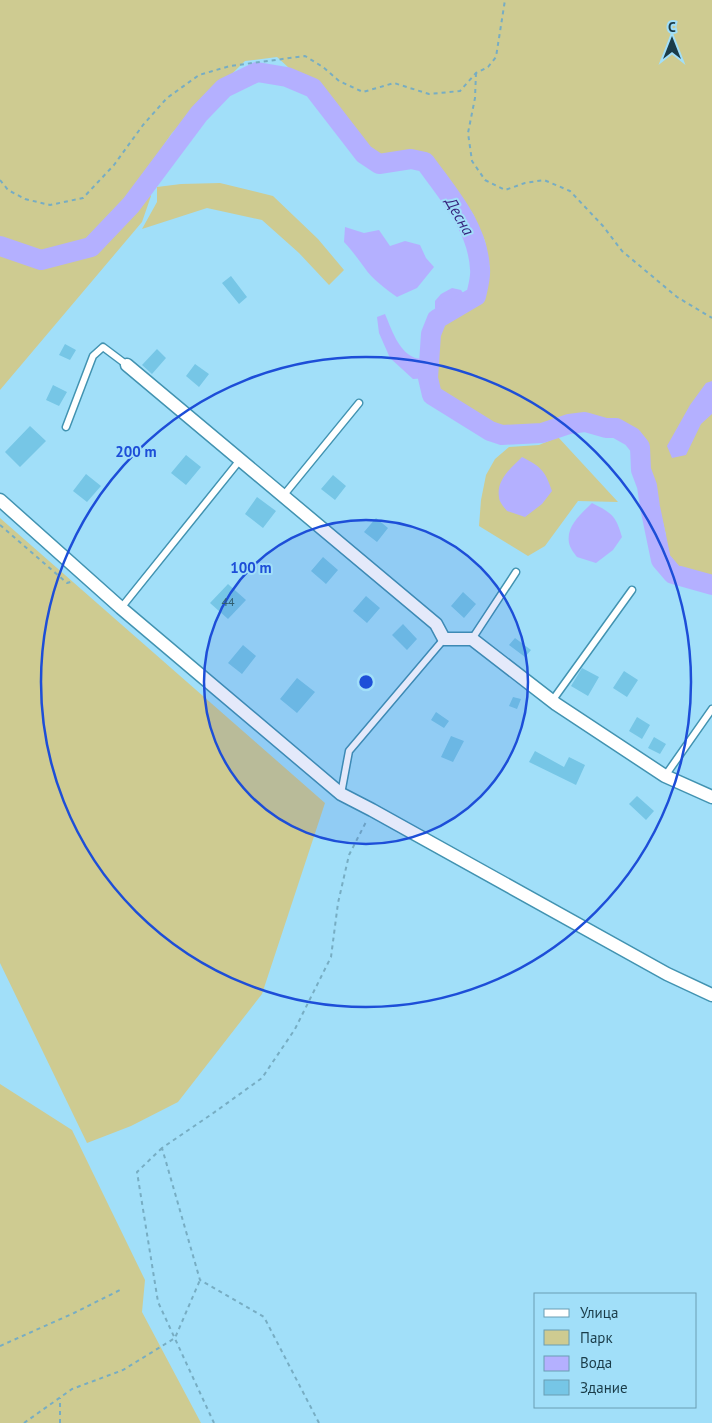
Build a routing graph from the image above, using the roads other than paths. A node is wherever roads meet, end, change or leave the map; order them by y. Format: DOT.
graph roads {
  1 [pos="127,365"];
  2 [pos="359,403"];
  3 [pos="66,427"];
  4 [pos="240,460"];
  5 [pos="284,496"];
  6 [pos="0,500"];
  7 [pos="516,572"];
  8 [pos="632,590"];
  9 [pos="121,608"];
  10 [pos="444,639"];
  11 [pos="472,639"];
  12 [pos="552,701"];
  13 [pos="712,709"];
  14 [pos="665,776"];
  15 [pos="341,794"];
  16 [pos="712,797"];
  17 [pos="712,995"];
  1 -- 3 [label="lane"];
  1 -- 4 [label="street"];
  2 -- 5 [label="lane"];
  4 -- 5 [label="street"];
  4 -- 9 [label="lane"];
  5 -- 10 [label="street"];
  6 -- 9 [label="street"];
  7 -- 11 [label="lane"];
  8 -- 12 [label="lane"];
  9 -- 15 [label="street"];
  10 -- 11 [label="street"];
  10 -- 15 [label="lane"];
  11 -- 12 [label="street"];
  12 -- 14 [label="street"];
  13 -- 14 [label="lane"];
  14 -- 16 [label="street"];
  15 -- 17 [label="street"];
}
